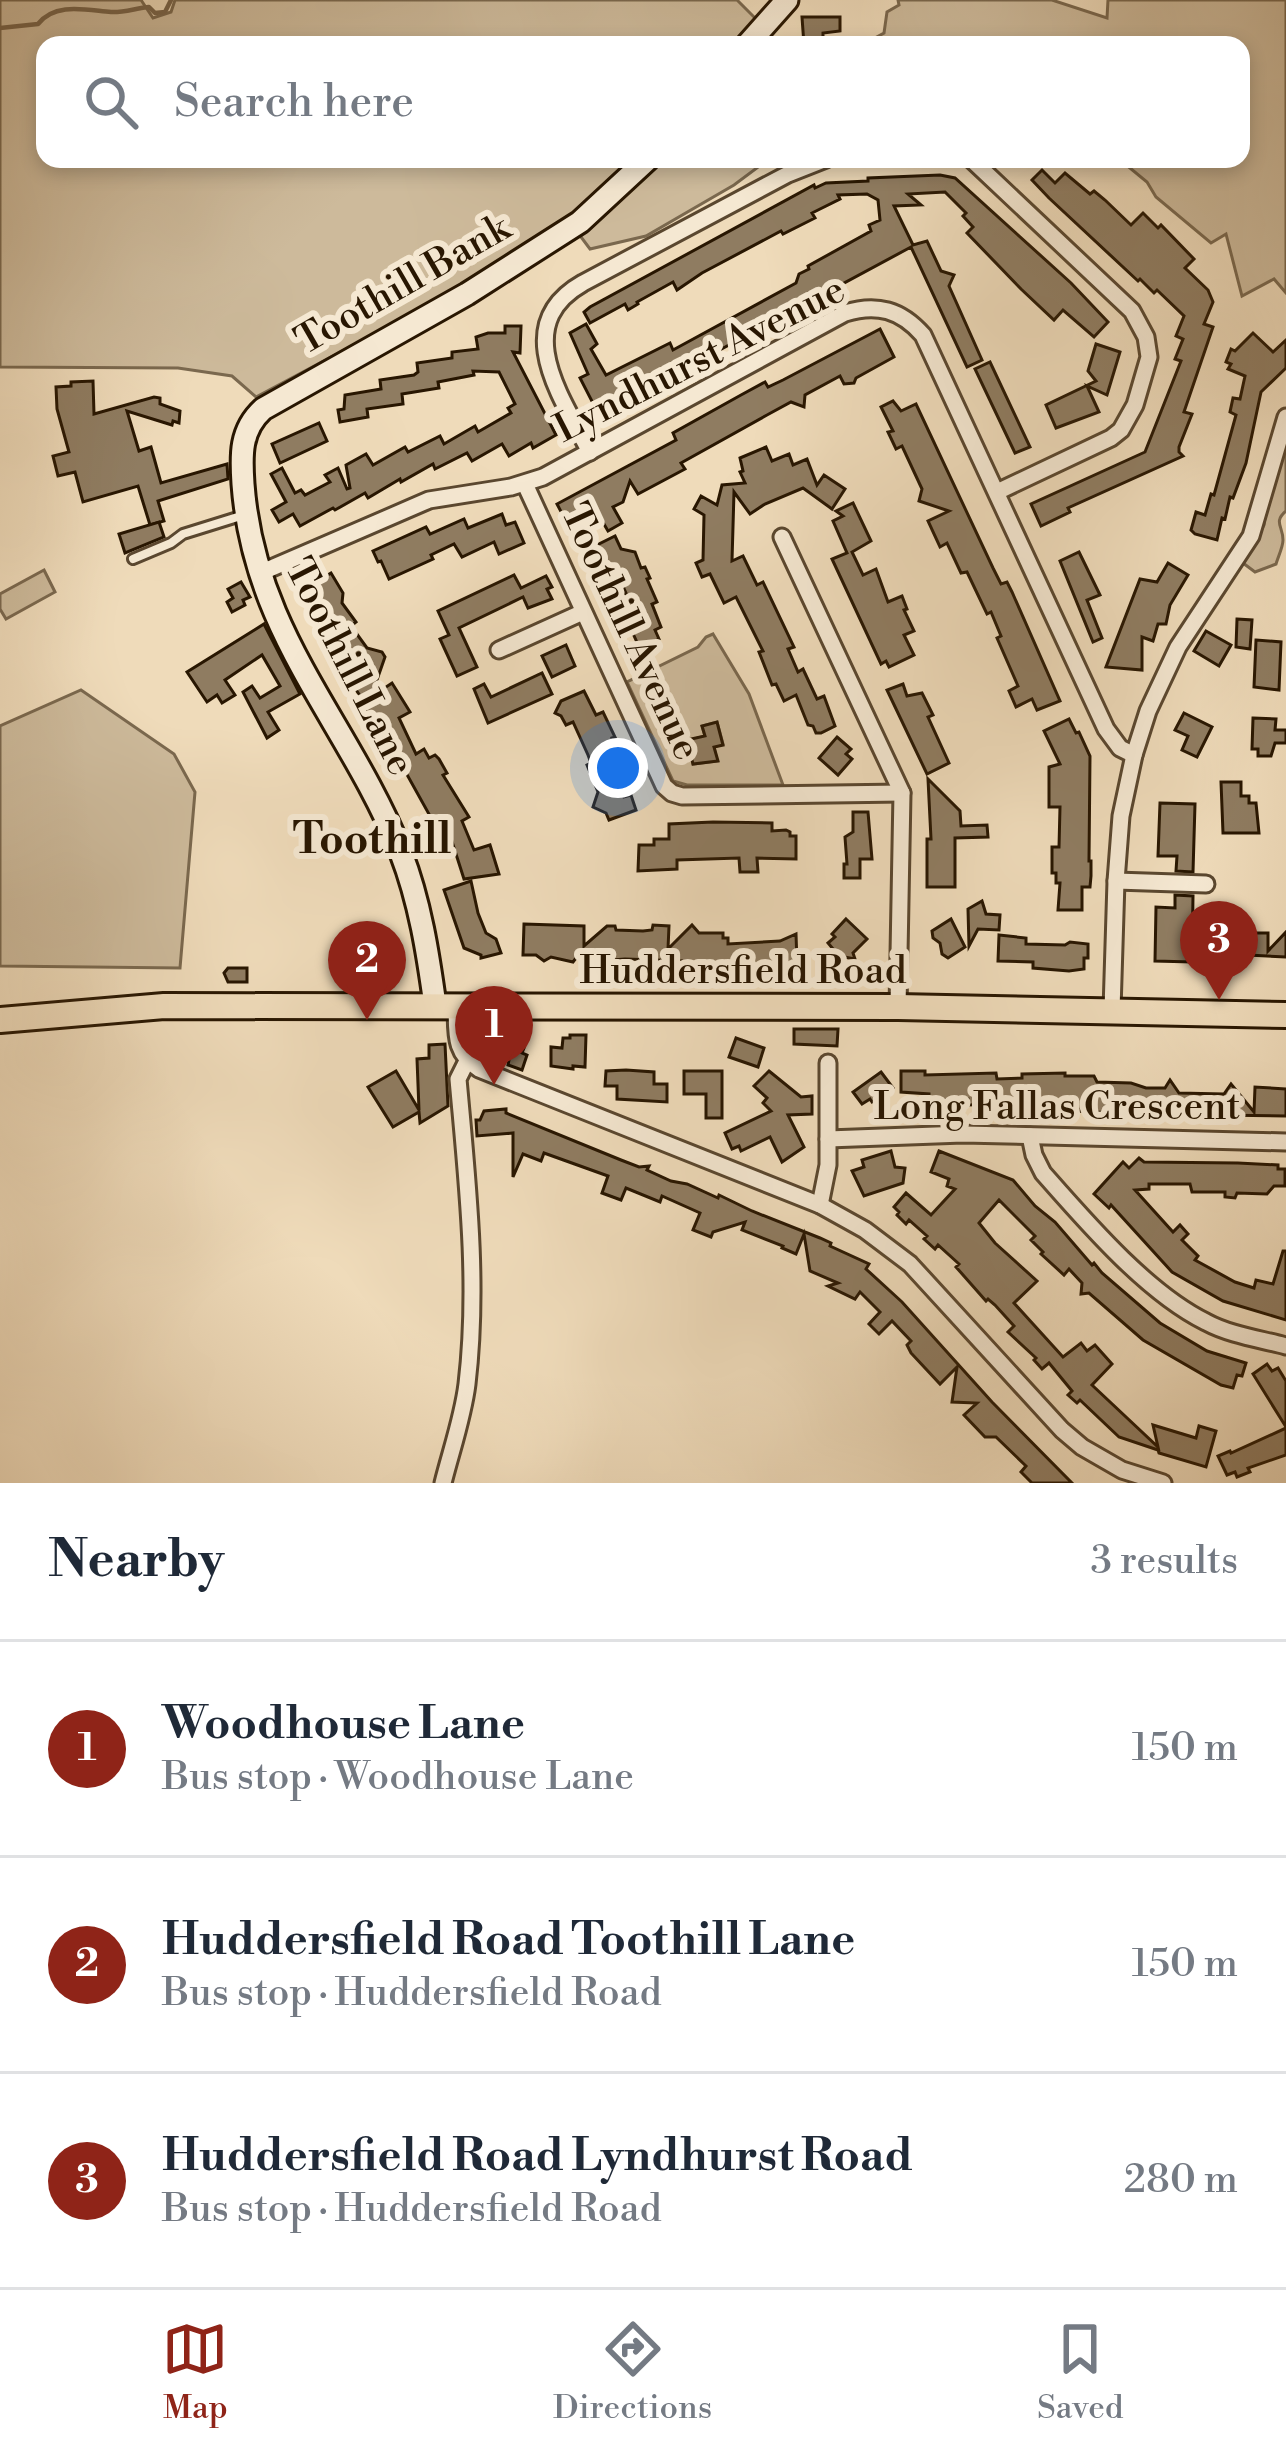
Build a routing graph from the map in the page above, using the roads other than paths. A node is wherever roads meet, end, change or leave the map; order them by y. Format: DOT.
graph roads {
  1 [pos="787,0"];
  2 [pos="755,36"];
  3 [pos="638,168"];
  4 [pos="803,168"];
  5 [pos="981,168"];
  6 [pos="1286,417"];
  7 [pos="248,425"];
  8 [pos="590,452"];
  9 [pos="525,484"];
  10 [pos="997,492"];
  11 [pos="246,515"];
  12 [pos="782,536"];
  13 [pos="133,559"];
  14 [pos="260,573"];
  15 [pos="583,612"];
  16 [pos="499,650"];
  17 [pos="1134,755"];
  18 [pos="902,793"];
  19 [pos="1116,880"];
  20 [pos="1206,884"];
  21 [pos="445,1005"];
  22 [pos="898,1007"];
  23 [pos="1112,1010"];
  24 [pos="1286,1015"];
  25 [pos="0,1023"];
  26 [pos="467,1061"];
  27 [pos="828,1064"];
  28 [pos="1030,1136"];
  29 [pos="828,1139"];
  30 [pos="1286,1142"];
  31 [pos="820,1205"];
  32 [pos="1286,1346"];
  33 [pos="443,1483"];
  34 [pos="1163,1483"];
  1 -- 2 [label="street"];
  3 -- 7 [label="street, Toothill Bank"];
  4 -- 8 [label="street"];
  5 -- 10 [label="street"];
  6 -- 17 [label="street"];
  7 -- 11 [label="street, Toothill Lane"];
  8 -- 9 [label="street, Lyndhurst Avenue"];
  8 -- 10 [label="street, Lyndhurst Avenue"];
  9 -- 14 [label="street, Lyndhurst Avenue"];
  9 -- 15 [label="street, Toothill Avenue"];
  10 -- 17 [label="street, Lyndhurst Avenue"];
  11 -- 13 [label="lane"];
  11 -- 14 [label="street, Toothill Lane"];
  12 -- 18 [label="street"];
  14 -- 21 [label="street, Toothill Lane"];
  15 -- 16 [label="street"];
  15 -- 18 [label="street, Toothill Avenue"];
  17 -- 19 [label="street"];
  18 -- 22 [label="street"];
  19 -- 20 [label="street"];
  19 -- 23 [label="street"];
  21 -- 22 [label="main road, Huddersfield Road"];
  21 -- 25 [label="main road, Huddersfield Road"];
  21 -- 26 [label="street"];
  22 -- 23 [label="main road, Huddersfield Road"];
  23 -- 24 [label="main road, Huddersfield Road"];
  26 -- 31 [label="street"];
  26 -- 33 [label="street"];
  27 -- 29 [label="street"];
  28 -- 29 [label="street, Long Fallas Crescent"];
  28 -- 30 [label="street, Long Fallas Crescent"];
  28 -- 32 [label="street"];
  29 -- 31 [label="street"];
  31 -- 34 [label="street"];
}
